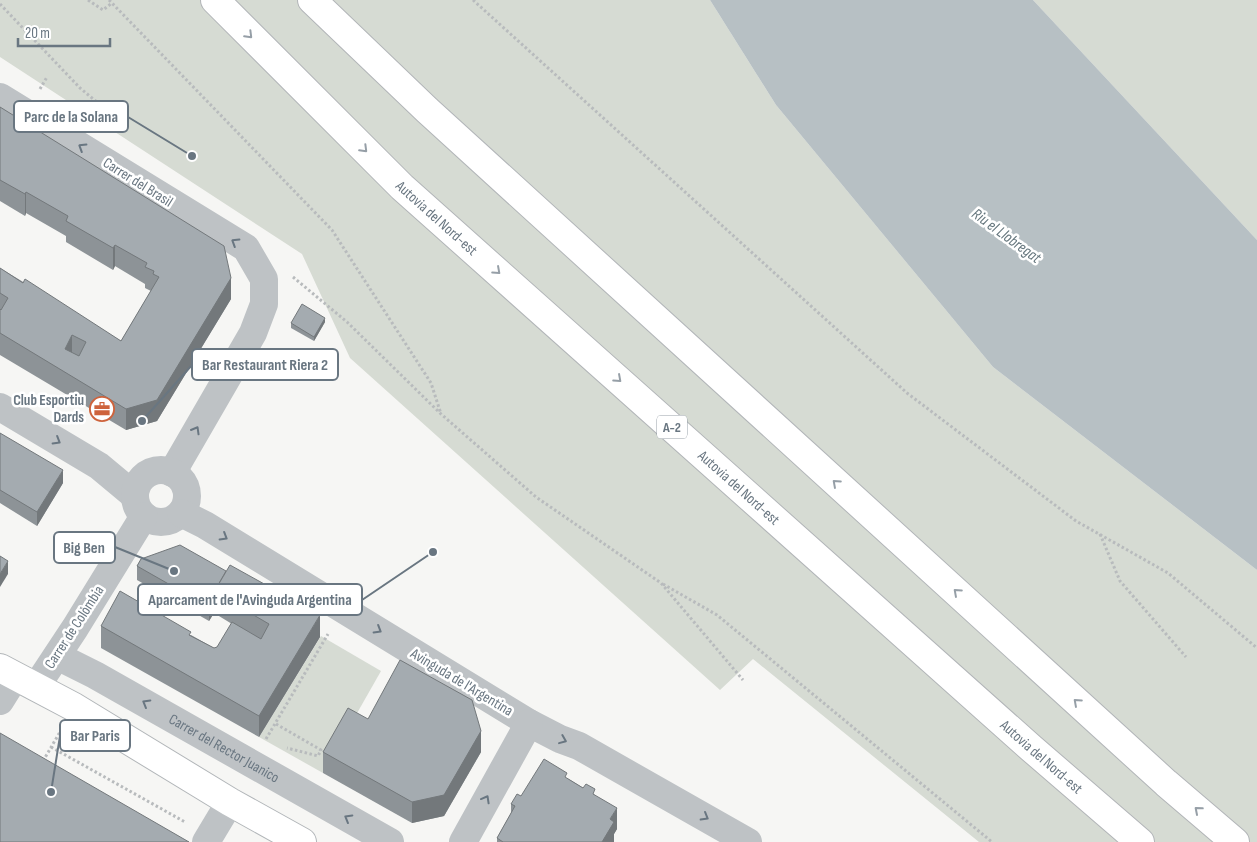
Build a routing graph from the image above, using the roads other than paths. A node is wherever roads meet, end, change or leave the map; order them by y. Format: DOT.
graph roads {
  1 [pos="215,0"];
  2 [pos="312,0"];
  3 [pos="0,97"];
  4 [pos="0,407"];
  5 [pos="172,473"];
  6 [pos="140,506"];
  7 [pos="181,513"];
  8 [pos="57,656"];
  9 [pos="17,677"];
  10 [pos="0,701"];
  11 [pos="529,723"];
  12 [pos="230,802"];
  13 [pos="208,839"];
  14 [pos="302,842"];
  15 [pos="390,842"];
  16 [pos="462,842"];
  17 [pos="748,842"];
  18 [pos="1140,842"];
  19 [pos="1235,842"];
  1 -- 18 [label="main road, Autovia del Nord-est / A-2, one-way"];
  19 -- 2 [label="main road, one-way"];
  5 -- 3 [label="street, Carrer del Brasil, one-way"];
  4 -- 6 [label="street, one-way"];
  5 -- 6 [label="street"];
  5 -- 7 [label="street"];
  6 -- 7 [label="street"];
  6 -- 8 [label="street, Carrer de Colòmbia"];
  7 -- 11 [label="street, Avinguda de l'Argentina, one-way"];
  8 -- 9 [label="street, Carrer de Colòmbia"];
  15 -- 8 [label="street, Carrer del Rector Juanico, one-way"];
  9 -- 10 [label="street, Carrer de Colòmbia"];
  9 -- 12 [label="main road"];
  16 -- 11 [label="street, one-way"];
  11 -- 17 [label="street, Avinguda de l'Argentina, one-way"];
  12 -- 13 [label="street"];
  12 -- 14 [label="main road"];
}
